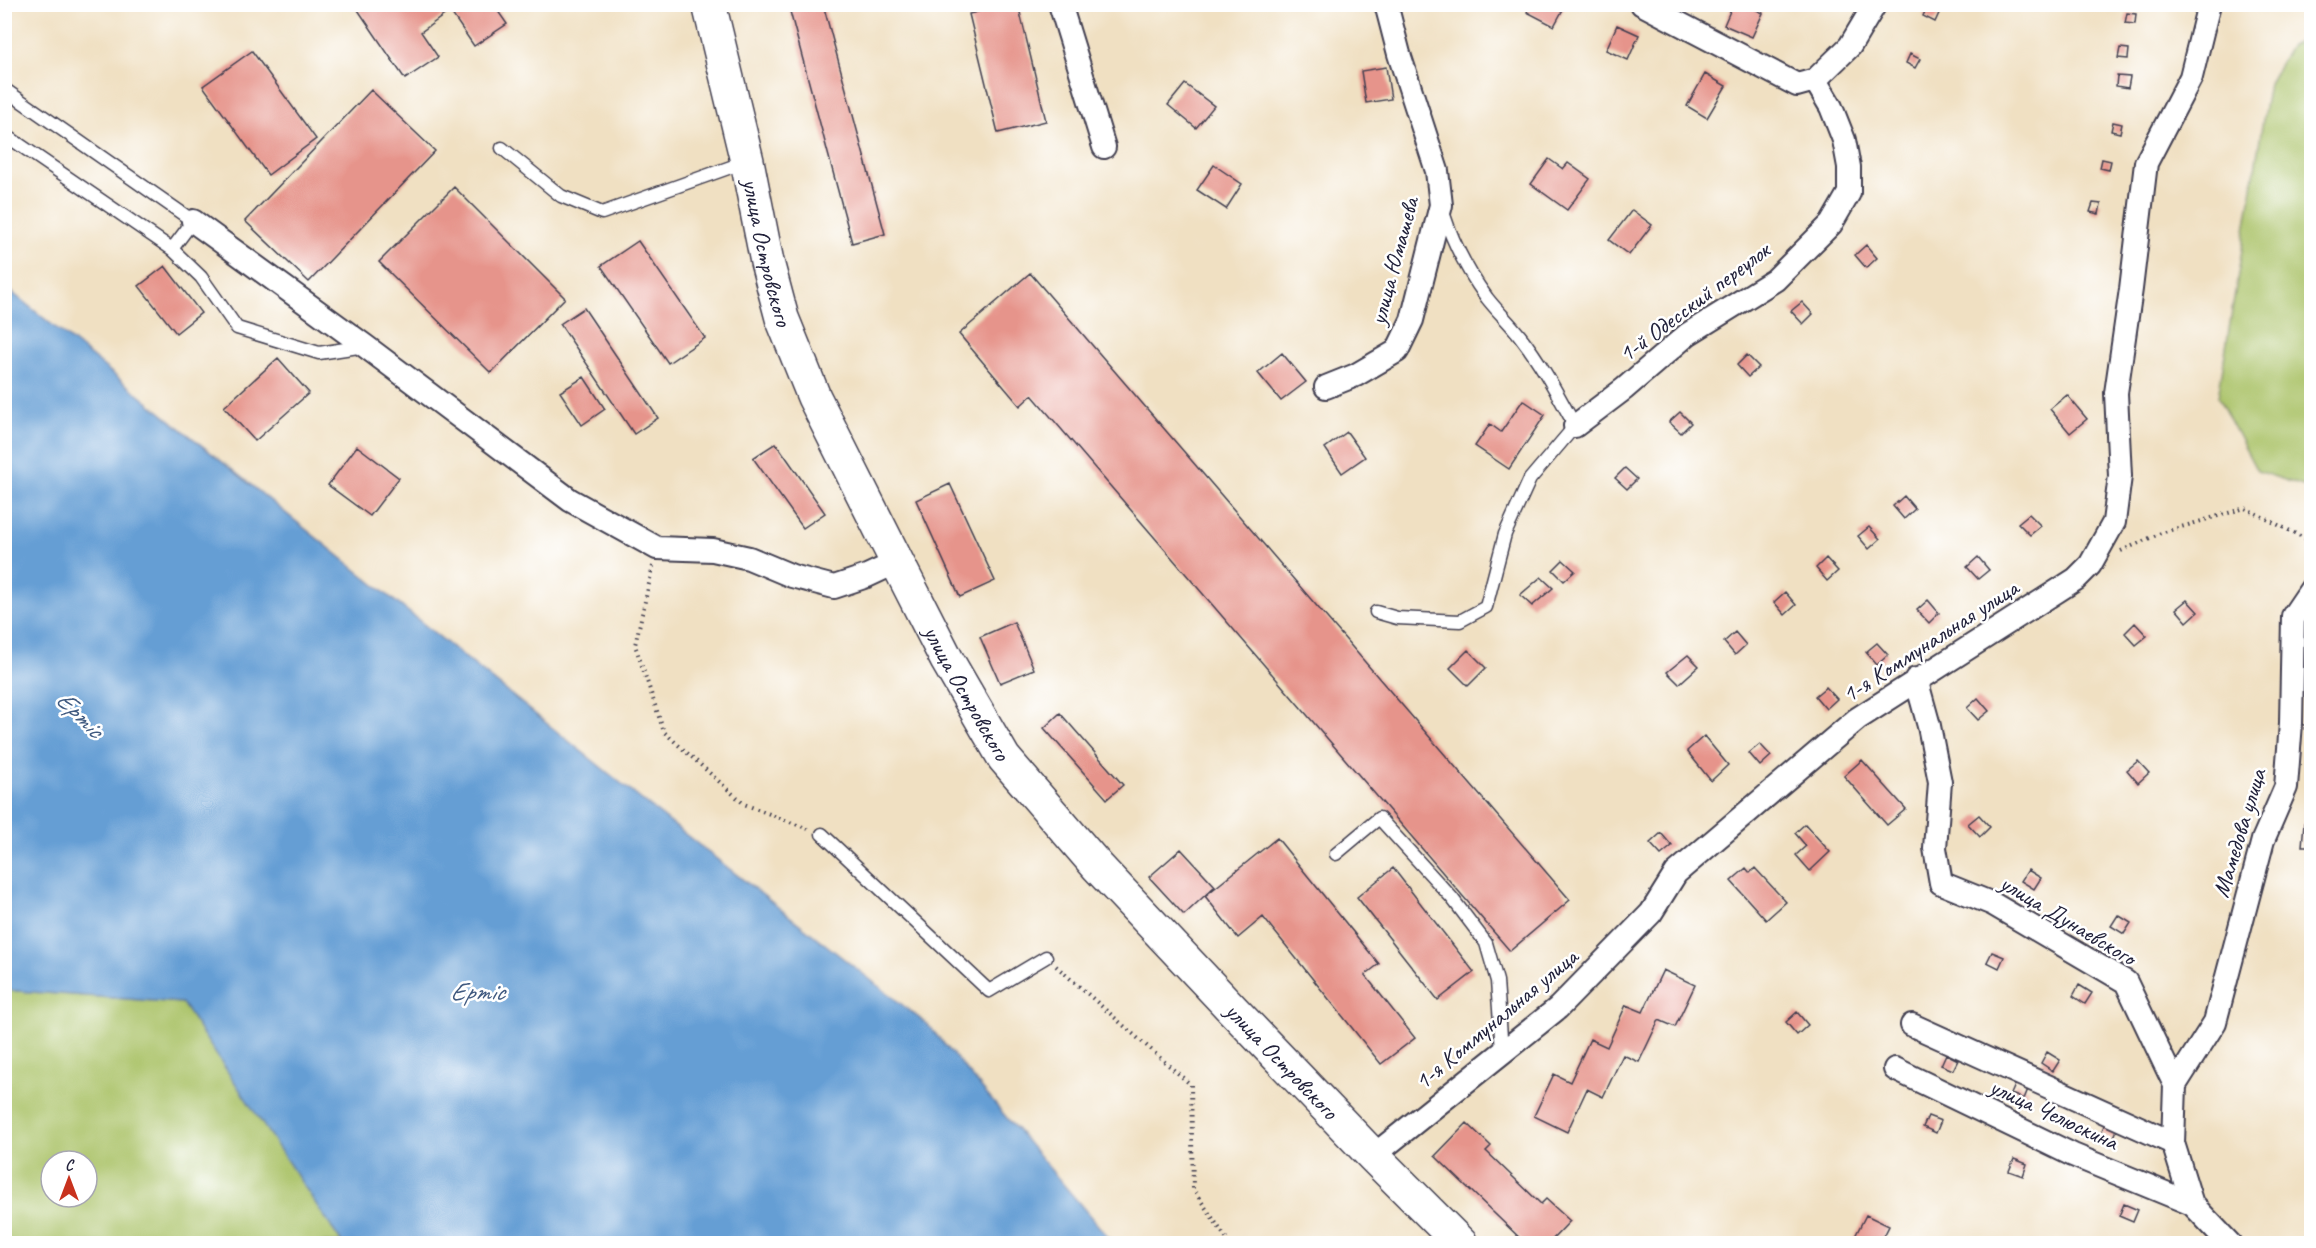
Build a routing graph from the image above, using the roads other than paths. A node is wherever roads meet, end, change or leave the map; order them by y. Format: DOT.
graph roads {
  1 [pos="709,4"];
  2 [pos="1060,4"];
  3 [pos="1386,4"];
  4 [pos="1642,4"];
  5 [pos="1875,4"];
  6 [pos="2209,4"];
  7 [pos="1806,82"];
  8 [pos="4,89"];
  9 [pos="4,134"];
  10 [pos="1104,147"];
  11 [pos="502,148"];
  12 [pos="747,161"];
  13 [pos="1442,206"];
  14 [pos="193,221"];
  15 [pos="172,249"];
  16 [pos="365,346"];
  17 [pos="1326,387"];
  18 [pos="1575,426"];
  19 [pos="897,562"];
  20 [pos="2312,588"];
  21 [pos="1376,612"];
  22 [pos="1916,679"];
  23 [pos="822,834"];
  24 [pos="1336,854"];
  25 [pos="1046,957"];
  26 [pos="1912,1025"];
  27 [pos="1502,1051"];
  28 [pos="1895,1068"];
  29 [pos="2175,1085"];
  30 [pos="2173,1143"];
  31 [pos="1373,1156"];
  32 [pos="2192,1204"];
  33 [pos="1461,1244"];
  34 [pos="2230,1244"];
  1 -- 12 [label="main road, улица Островского"];
  2 -- 10 [label="street"];
  3 -- 13 [label="street, улица Юмашева"];
  4 -- 7 [label="street"];
  5 -- 7 [label="street"];
  6 -- 22 [label="street, 1-я Коммунальная улица"];
  7 -- 18 [label="street, 1-й Одесский переулок"];
  8 -- 14 [label="lane"];
  9 -- 15 [label="lane"];
  11 -- 12 [label="lane"];
  12 -- 19 [label="main road, улица Островского"];
  13 -- 17 [label="street, улица Юмашева"];
  13 -- 18 [label="lane"];
  14 -- 15 [label="lane"];
  14 -- 16 [label="street"];
  15 -- 16 [label="lane"];
  16 -- 19 [label="street"];
  18 -- 21 [label="lane"];
  19 -- 31 [label="main road, улица Островского"];
  20 -- 29 [label="street, Мамедова улица"];
  22 -- 27 [label="street, 1-я Коммунальная улица"];
  22 -- 29 [label="street, улица Дунаевского"];
  23 -- 25 [label="lane"];
  24 -- 27 [label="lane"];
  26 -- 30 [label="street"];
  27 -- 31 [label="street, 1-я Коммунальная улица"];
  28 -- 32 [label="street, улица Челюскина"];
  29 -- 30 [label="street, улица Дунаевского"];
  30 -- 32 [label="street, улица Дунаевского"];
  31 -- 33 [label="main road, улица Островского"];
  32 -- 34 [label="street, улица Дунаевского"];
}
